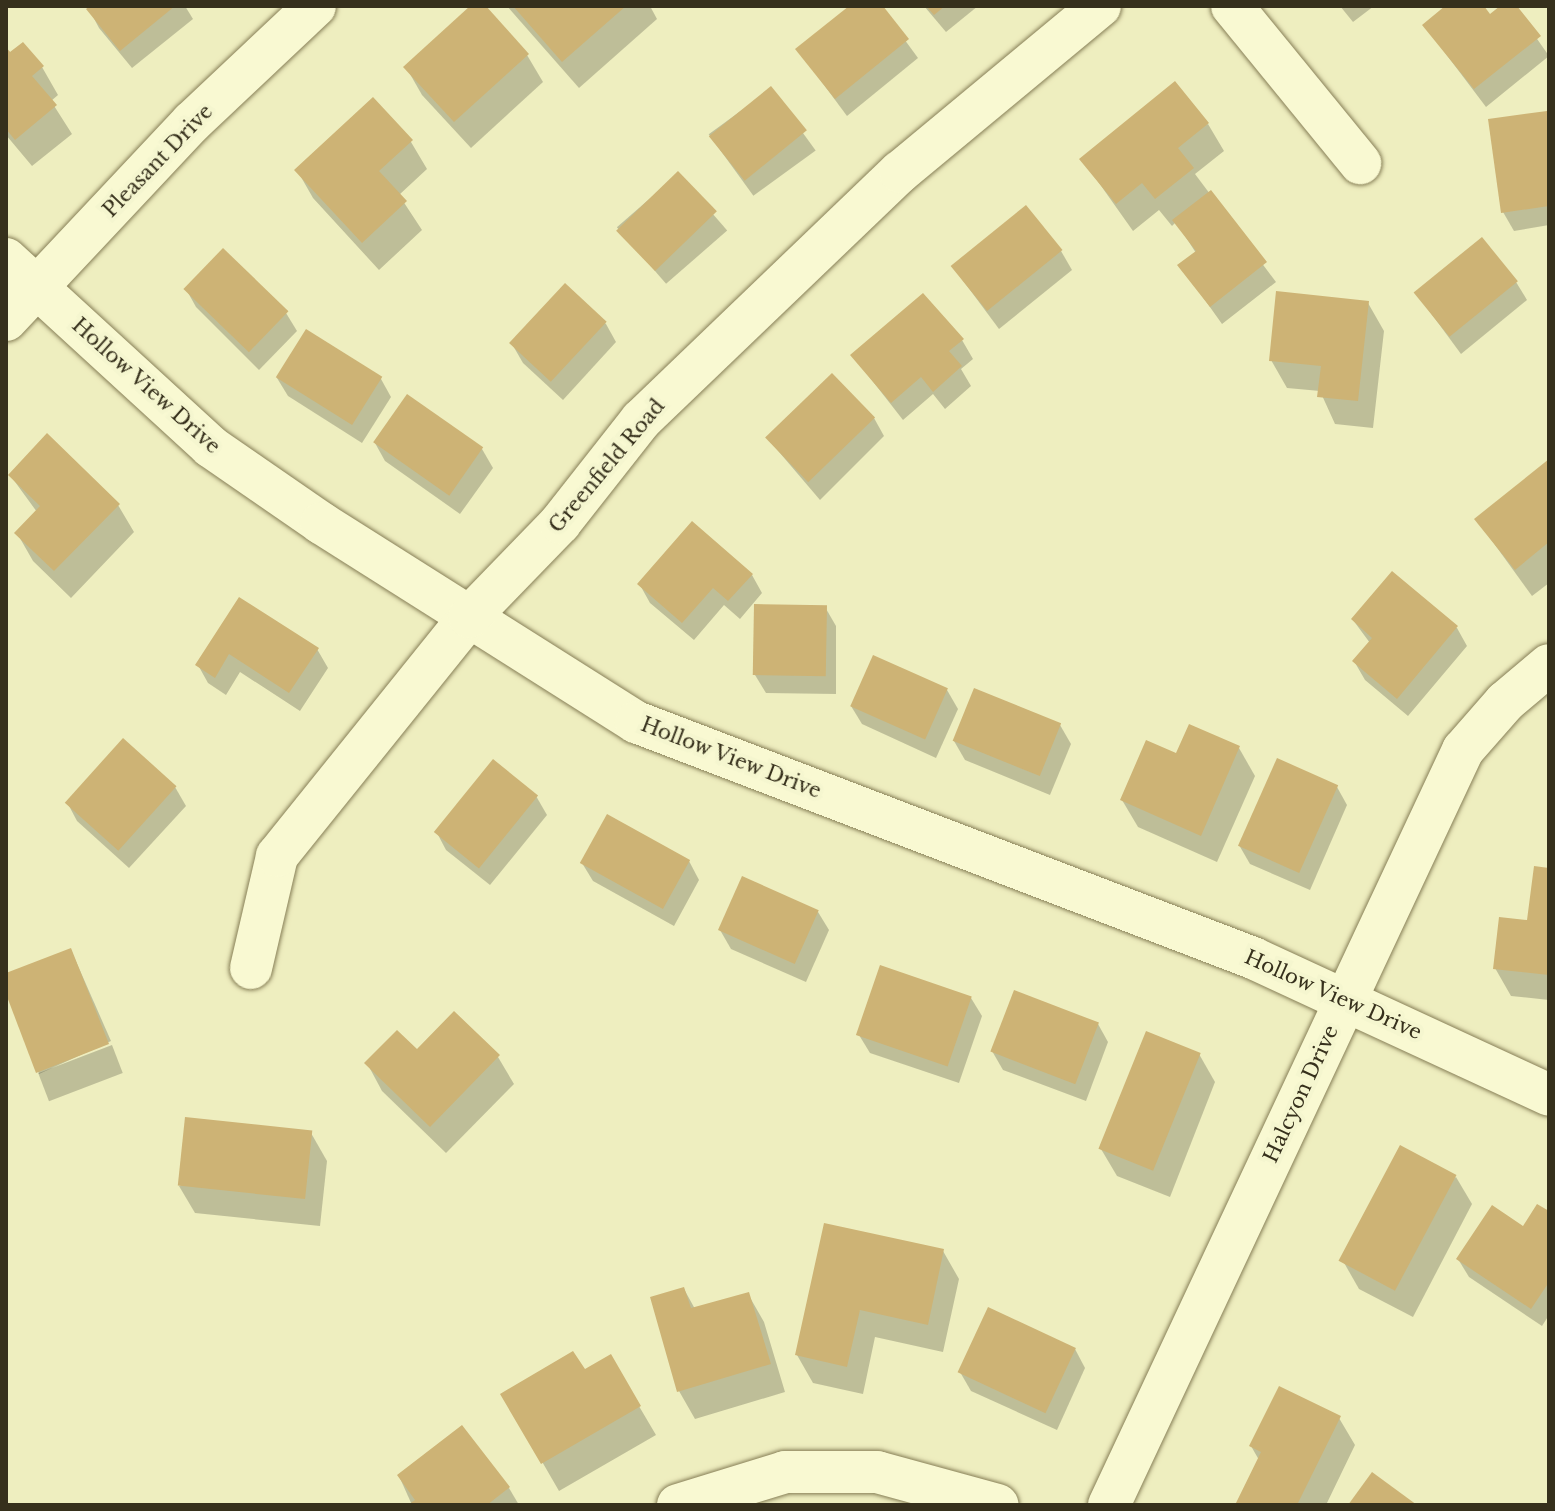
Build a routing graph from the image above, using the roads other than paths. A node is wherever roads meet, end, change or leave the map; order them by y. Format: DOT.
graph roads {
  1 [pos="315,6"];
  2 [pos="1100,6"];
  3 [pos="1232,6"];
  4 [pos="1360,163"];
  5 [pos="6,259"];
  6 [pos="37,288"];
  7 [pos="6,320"];
  8 [pos="469,617"];
  9 [pos="1549,665"];
  10 [pos="251,968"];
  11 [pos="1345,999"];
  12 [pos="1549,1095"];
  13 [pos="678,1505"];
  14 [pos="998,1505"];
  15 [pos="1109,1505"];
  1 -- 6 [label="street, Pleasant Drive"];
  2 -- 8 [label="street, Greenfield Road"];
  3 -- 4 [label="street"];
  5 -- 6 [label="street, Hollow View Drive"];
  6 -- 7 [label="street, Pleasant Drive"];
  6 -- 8 [label="street, Hollow View Drive"];
  8 -- 10 [label="street, Greenfield Road"];
  8 -- 11 [label="street, Hollow View Drive"];
  9 -- 11 [label="street, Halcyon Drive"];
  11 -- 12 [label="street, Hollow View Drive"];
  11 -- 15 [label="street, Halcyon Drive"];
  13 -- 14 [label="street"];
}
